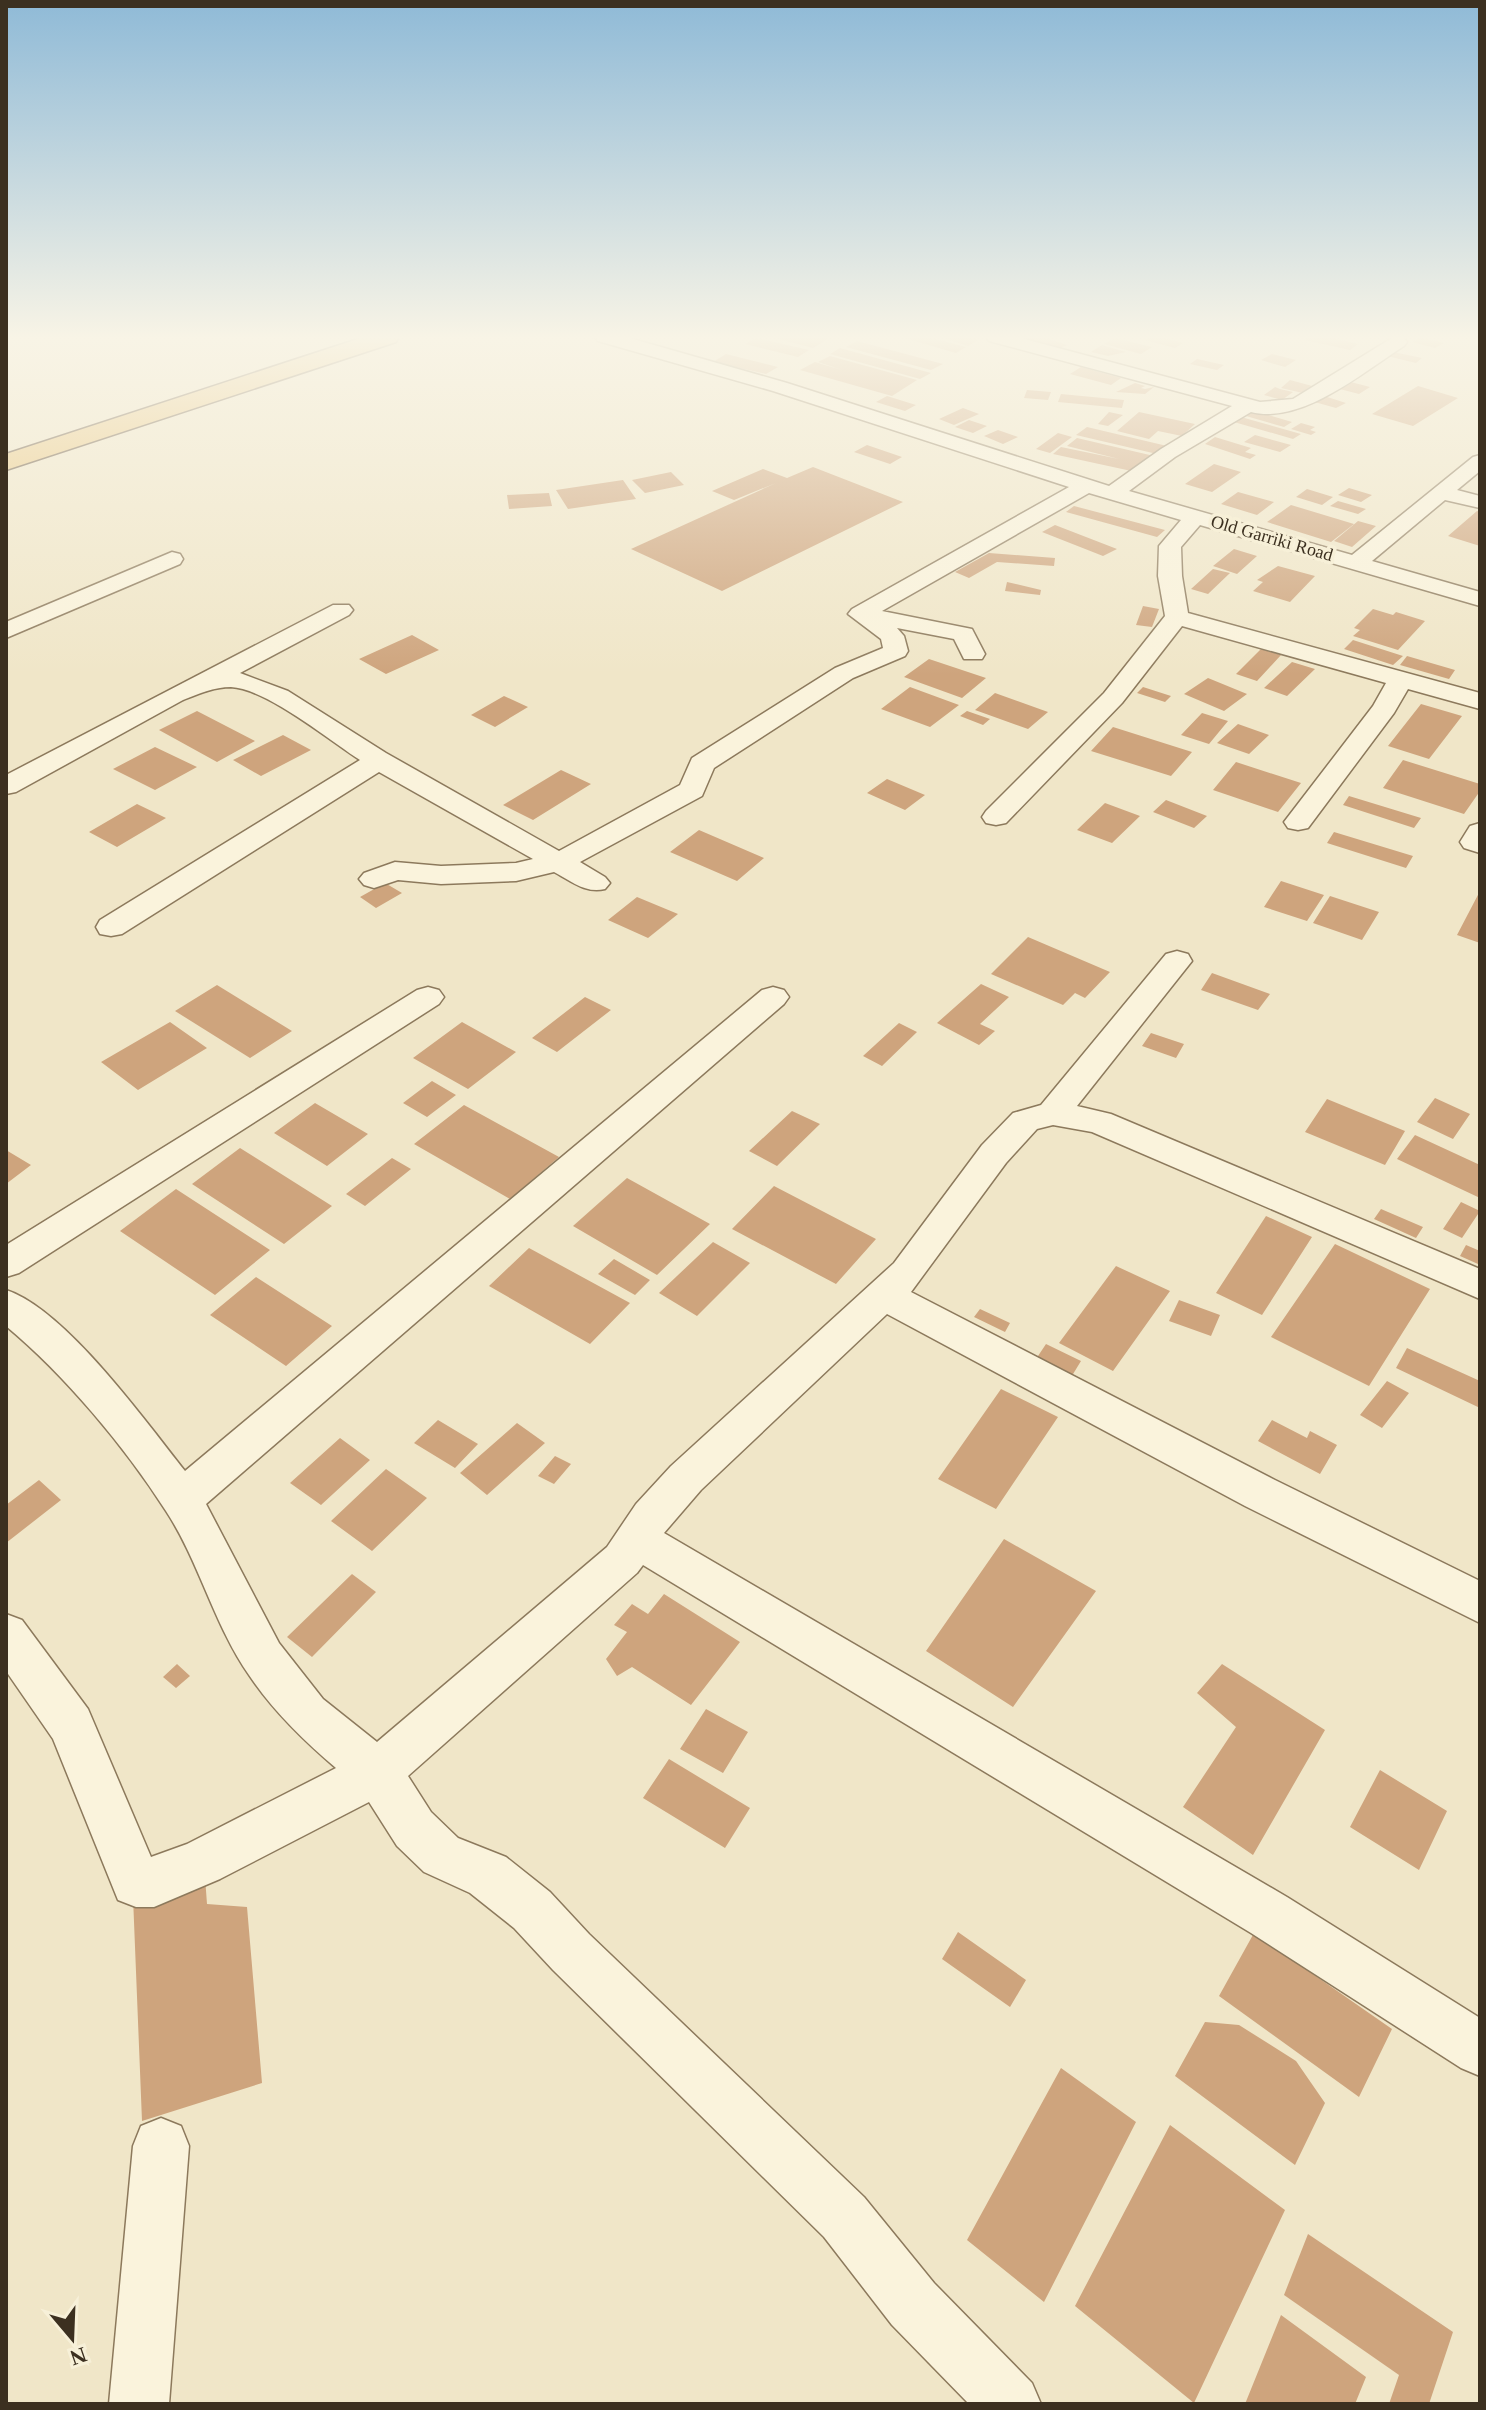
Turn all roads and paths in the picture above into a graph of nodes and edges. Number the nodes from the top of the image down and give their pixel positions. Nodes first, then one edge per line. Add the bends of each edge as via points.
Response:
1 (44, 449) edge
2 (974, 449) edge
3 (1174, 449) edge
4 (1480, 461) edge
5 (6, 462) edge
6 (1087, 486) junction
7 (1113, 493) junction
8 (1441, 493) junction
9 (1480, 502) edge
10 (1196, 516) junction
11 (172, 559) dead end
12 (1356, 563) junction
13 (1480, 599) edge
14 (341, 610) dead end
15 (860, 614) junction
16 (1177, 617) junction
17 (6, 631) edge
18 (973, 654) dead end
19 (1400, 680) junction
20 (202, 683) junction
21 (1480, 701) edge
22 (379, 760) junction
23 (6, 786) edge
24 (996, 817) dead end
25 (1298, 822) dead end
26 (1480, 832) edge
27 (1480, 844) edge
28 (559, 862) junction
29 (374, 879) dead end
30 (595, 883) dead end
31 (111, 927) dead end
32 (1177, 961) dead end
33 (428, 997) dead end
34 (773, 997) dead end
35 (1053, 1113) junction
36 (6, 1263) edge
37 (1480, 1285) edge
38 (882, 1294) junction
39 (6, 1305) edge
40 (182, 1499) junction
41 (637, 1539) junction
42 (1480, 1603) edge
43 (6, 1634) edge
44 (377, 1772) junction
45 (1480, 2049) edge
46 (161, 2146) dead end
47 (139, 2404) edge
48 (1011, 2404) edge

1 - 5 highway
2 - 6 street, Old Garriki Road
3 - 7 street
4 - 8 street
6 - 7 street, Old Garriki Road
6 - 15 street
7 - 10 street, Old Garriki Road
8 - 9 street
8 - 12 street
10 - 12 street, Old Garriki Road
10 - 16 street via 1170,546
11 - 17 street
12 - 13 street, Old Garriki Road
14 - 20 street
15 - 18 street via 963,634
15 - 28 street via 892,636 896,651 844,673 702,764 692,790
16 - 19 street
16 - 24 street via 1113,698
19 - 21 street
19 - 25 street via 1385,708
20 - 22 street via 245,682
20 - 23 street
22 - 28 street
22 - 31 street
26 - 27 street via 1474,842
28 - 29 street via 516,872 395,871
28 - 30 street
32 - 35 street
33 - 36 street
34 - 40 street
35 - 37 street via 1099,1122
35 - 38 street via 1025,1121 994,1154 907,1273
38 - 41 street via 686,1478
38 - 42 street
39 - 40 street via 53,1343 101,1395
40 - 44 street via 263,1658 307,1714
41 - 44 street via 622,1560
41 - 45 street via 1256,1907
43 - 44 street via 71,1725 136,1882 154,1882 203,1862
44 - 48 street via 414,1829 441,1855 488,1875 532,1910 844,2217 913,2304
46 - 47 street

